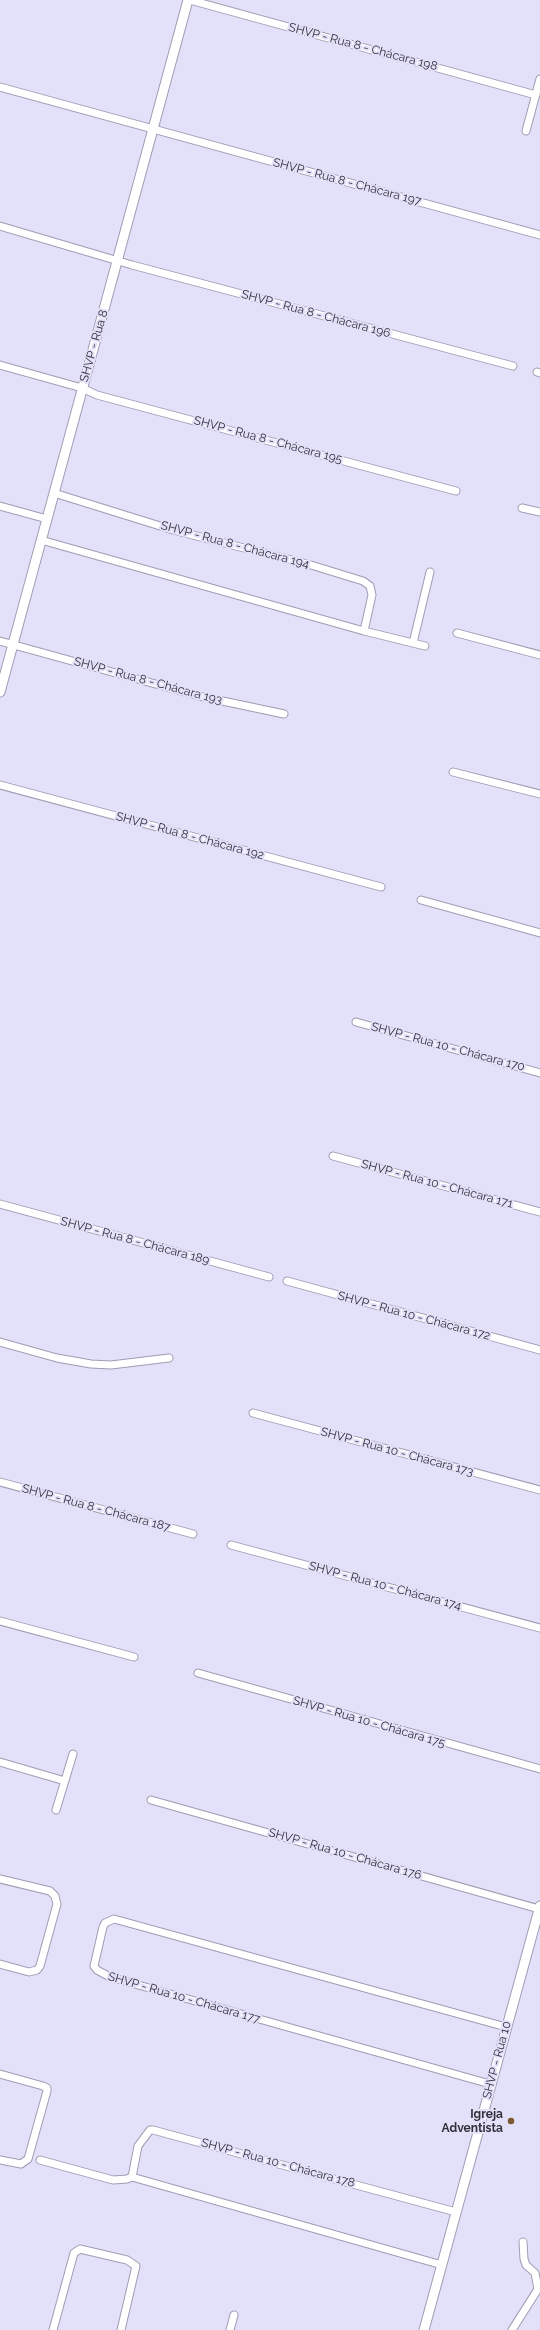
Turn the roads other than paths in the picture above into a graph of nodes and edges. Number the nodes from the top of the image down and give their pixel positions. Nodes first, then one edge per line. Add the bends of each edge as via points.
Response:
1 (189, 0) edge
2 (540, 79) edge
3 (0, 87) edge
4 (536, 95) junction
5 (154, 129) junction
6 (526, 131) dead end
7 (0, 226) edge
8 (540, 235) edge
9 (118, 260) junction
10 (0, 365) edge
11 (513, 366) dead end
12 (82, 388) junction
13 (456, 491) dead end
14 (54, 493) junction
15 (0, 506) edge
16 (522, 508) dead end
17 (540, 512) edge
18 (47, 518) junction
19 (41, 540) junction
20 (430, 572) dead end
21 (364, 631) junction
22 (457, 632) dead end
23 (0, 641) edge
24 (413, 643) junction
25 (13, 645) junction
26 (425, 646) dead end
27 (540, 655) edge
28 (0, 692) edge
29 (284, 714) dead end
30 (453, 772) dead end
31 (0, 785) edge
32 (540, 794) edge
33 (381, 887) dead end
34 (421, 900) dead end
35 (540, 933) edge
36 (356, 1022) dead end
37 (540, 1073) edge
38 (333, 1156) dead end
39 (0, 1204) edge
40 (540, 1212) edge
41 (269, 1277) dead end
42 (287, 1282) dead end
43 (0, 1342) edge
44 (540, 1350) edge
45 (169, 1358) dead end
46 (253, 1413) dead end
47 (0, 1482) edge
48 (540, 1490) edge
49 (193, 1534) dead end
50 (231, 1545) dead end
51 (0, 1621) edge
52 (540, 1628) edge
53 (134, 1657) dead end
54 (198, 1673) dead end
55 (73, 1754) dead end
56 (0, 1762) edge
57 (540, 1769) edge
58 (65, 1781) junction
59 (151, 1800) dead end
60 (56, 1810) dead end
61 (0, 1879) edge
62 (540, 1907) edge
63 (0, 1964) edge
64 (506, 2027) junction
65 (0, 2074) edge
66 (490, 2084) junction
67 (0, 2160) edge
68 (40, 2160) dead end
69 (132, 2177) junction
70 (456, 2212) junction
71 (523, 2242) dead end
72 (442, 2265) junction
73 (234, 2315) dead end
74 (53, 2330) edge
75 (121, 2330) edge
76 (230, 2330) edge
77 (424, 2330) edge
78 (512, 2330) edge

1 - 4 street, SHVP - Rua 8 - Chácara 198
1 - 5 street, SHVP - Rua 8
2 - 4 street
3 - 5 street, SHVP - Rua 8 - Chácara 197
4 - 6 street
5 - 8 street, SHVP - Rua 8 - Chácara 197
5 - 9 street, SHVP - Rua 8
7 - 9 street, SHVP - Rua 8 - Chácara 196
9 - 11 street, SHVP - Rua 8 - Chácara 196
9 - 12 street, SHVP - Rua 8
10 - 12 street, SHVP - Rua 8 - Chácara 195
12 - 13 street, SHVP - Rua 8 - Chácara 195 via 97,395
12 - 14 street, SHVP - Rua 8
14 - 18 street, SHVP - Rua 8
14 - 21 street, SHVP - Rua 8 - Chácara 194 via 173,530 364,581 370,586 372,595
15 - 18 street
16 - 17 street
18 - 19 street, SHVP - Rua 8
19 - 21 street
19 - 25 street, SHVP - Rua 8
20 - 24 street
21 - 24 street
22 - 27 street
23 - 25 street, SHVP - Rua 8 - Chácara 193
24 - 26 street
25 - 28 street, SHVP - Rua 8
25 - 29 street, SHVP - Rua 8 - Chácara 193 via 199,696
30 - 32 street
31 - 33 street, SHVP - Rua 8 - Chácara 192
34 - 35 street
36 - 37 street, SHVP - Rua 10 - Chácara 170
38 - 40 street, SHVP - Rua 10 - Chácara 171
39 - 41 street, SHVP - Rua 8 - Chácara 189
42 - 44 street, SHVP - Rua 10 - Chácara 172
43 - 45 street via 57,1358 92,1364 111,1365
46 - 48 street, SHVP - Rua 10 - Chácara 173
47 - 49 street, SHVP - Rua 8 - Chácara 187
50 - 52 street, SHVP - Rua 10 - Chácara 174
51 - 53 street
54 - 57 street, SHVP - Rua 10 - Chácara 175
55 - 58 street
56 - 58 street
58 - 60 street
59 - 62 street, SHVP - Rua 10 - Chácara 176
61 - 63 street via 50,1892 55,1896 57,1904 37,1970 29,1972
62 - 64 street, SHVP - Rua 10
64 - 66 street, SHVP - Rua 10
64 - 66 street, SHVP - Rua 10 - Chácara 177 via 114,1919 105,1923 100,1940 94,1966 110,1977
65 - 67 street via 47,2088 28,2159 21,2164
66 - 70 street, SHVP - Rua 10
68 - 69 street via 113,2180
69 - 70 street, SHVP - Rua 10 - Chácara 178 via 138,2146 150,2130 153,2130
69 - 72 street
70 - 72 street, SHVP - Rua 10
71 - 78 street via 524,2259 526,2265 535,2273 538,2289
72 - 77 street, SHVP - Rua 10
73 - 76 street
74 - 75 street via 77,2250 85,2250 127,2260 136,2266

